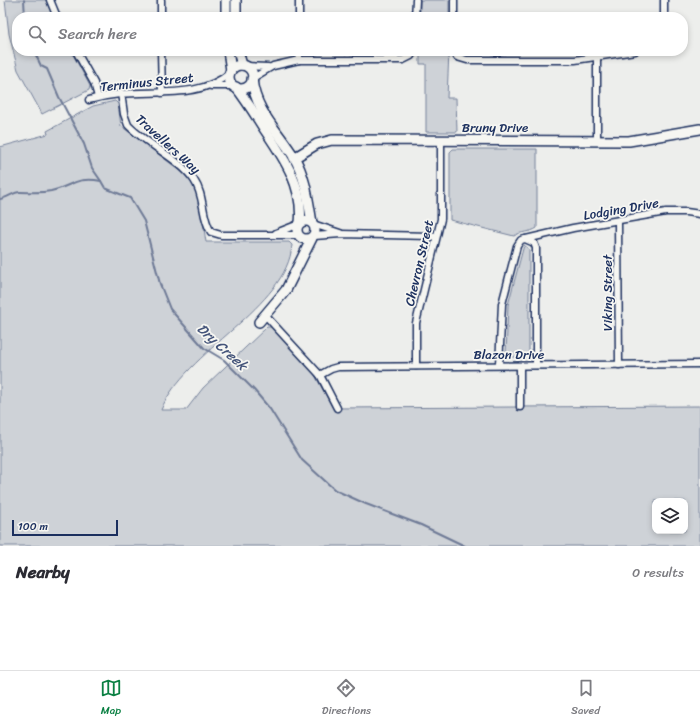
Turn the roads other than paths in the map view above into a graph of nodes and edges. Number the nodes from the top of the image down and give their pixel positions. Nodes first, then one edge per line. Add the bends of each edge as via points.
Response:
1 (50, 0) edge
2 (161, 0) edge
3 (226, 0) edge
4 (236, 0) edge
5 (299, 0) edge
6 (416, 0) edge
7 (454, 0) edge
8 (664, 0) edge
9 (55, 12) edge
10 (161, 12) edge
11 (226, 12) edge
12 (236, 12) edge
13 (299, 12) edge
14 (415, 12) edge
15 (454, 12) edge
16 (664, 12) edge
17 (79, 56) edge
18 (161, 56) edge
19 (228, 56) edge
20 (240, 56) edge
21 (299, 56) edge
22 (411, 56) edge
23 (456, 56) edge
24 (609, 56) edge
25 (598, 58) junction
26 (299, 60) junction
27 (244, 66) junction
28 (273, 66) junction
29 (230, 72) junction
30 (252, 78) junction
31 (208, 86) junction
32 (235, 87) junction
33 (121, 93) junction
34 (162, 93) junction
35 (98, 97) junction
36 (90, 100) dead end
37 (700, 129) edge
38 (597, 140) junction
39 (441, 141) junction
40 (294, 158) junction
41 (700, 214) edge
42 (618, 221) junction
43 (299, 223) junction
44 (313, 223) junction
45 (546, 233) junction
46 (275, 234) junction
47 (342, 234) junction
48 (298, 235) junction
49 (313, 237) junction
50 (436, 237) junction
51 (530, 242) junction
52 (299, 262) junction
53 (262, 319) joint
54 (700, 364) edge
55 (500, 365) junction
56 (536, 365) junction
57 (619, 365) junction
58 (416, 366) junction
59 (520, 366) junction
60 (320, 375) junction
61 (520, 407) dead end
62 (337, 408) dead end

1 - 9 street
2 - 10 street
3 - 11 street
4 - 12 street
5 - 13 street
6 - 14 street
7 - 15 street
8 - 16 street
17 - 35 street via 94,83
18 - 34 street
19 - 29 street
20 - 27 street
21 - 26 street
22 - 26 street via 403,60
23 - 25 street via 467,60
24 - 25 street
25 - 38 street
26 - 28 street
27 - 28 street
27 - 29 street via 236,66
27 - 30 street via 251,71
28 - 30 street
29 - 31 street, Terminus Street via 220,81
29 - 32 street via 230,80
30 - 32 street via 246,87
30 - 40 street via 256,102
31 - 32 street, Terminus Street
31 - 34 street, Terminus Street
32 - 43 street via 292,174 299,195
33 - 34 street, Terminus Street
33 - 35 street, Terminus Street
33 - 46 street, Travellers Way via 128,125 194,179 201,192 207,225 211,232 221,235
35 - 36 street, Terminus Street
37 - 38 street, Bruny Drive via 629,141
38 - 39 street, Bruny Drive
39 - 40 street, Bruny Drive via 332,140 317,144
39 - 50 street, Chevron Street via 442,219
40 - 44 street via 307,193
41 - 42 street, Lodging Drive via 674,211
42 - 45 street, Lodging Drive
42 - 57 street, Viking Street
43 - 44 street via 306,220
43 - 46 street
43 - 48 street via 296,229
44 - 47 street
44 - 49 street via 316,230
45 - 51 street, Lodging Drive
45 - 51 street
46 - 48 street
47 - 49 street
47 - 50 street
48 - 49 street via 304,239
48 - 52 street
49 - 52 street
50 - 58 street, Chevron Street via 416,324
51 - 55 street via 520,240 509,276 500,315
51 - 56 street
52 - 53 street via 286,290
53 - 60 street
54 - 57 street, Blazon Drive
55 - 58 street, Blazon Drive
55 - 59 street, Blazon Drive
56 - 57 street, Blazon Drive
56 - 59 street, Blazon Drive
58 - 60 street, Blazon Drive via 338,367
59 - 61 street
60 - 62 street

